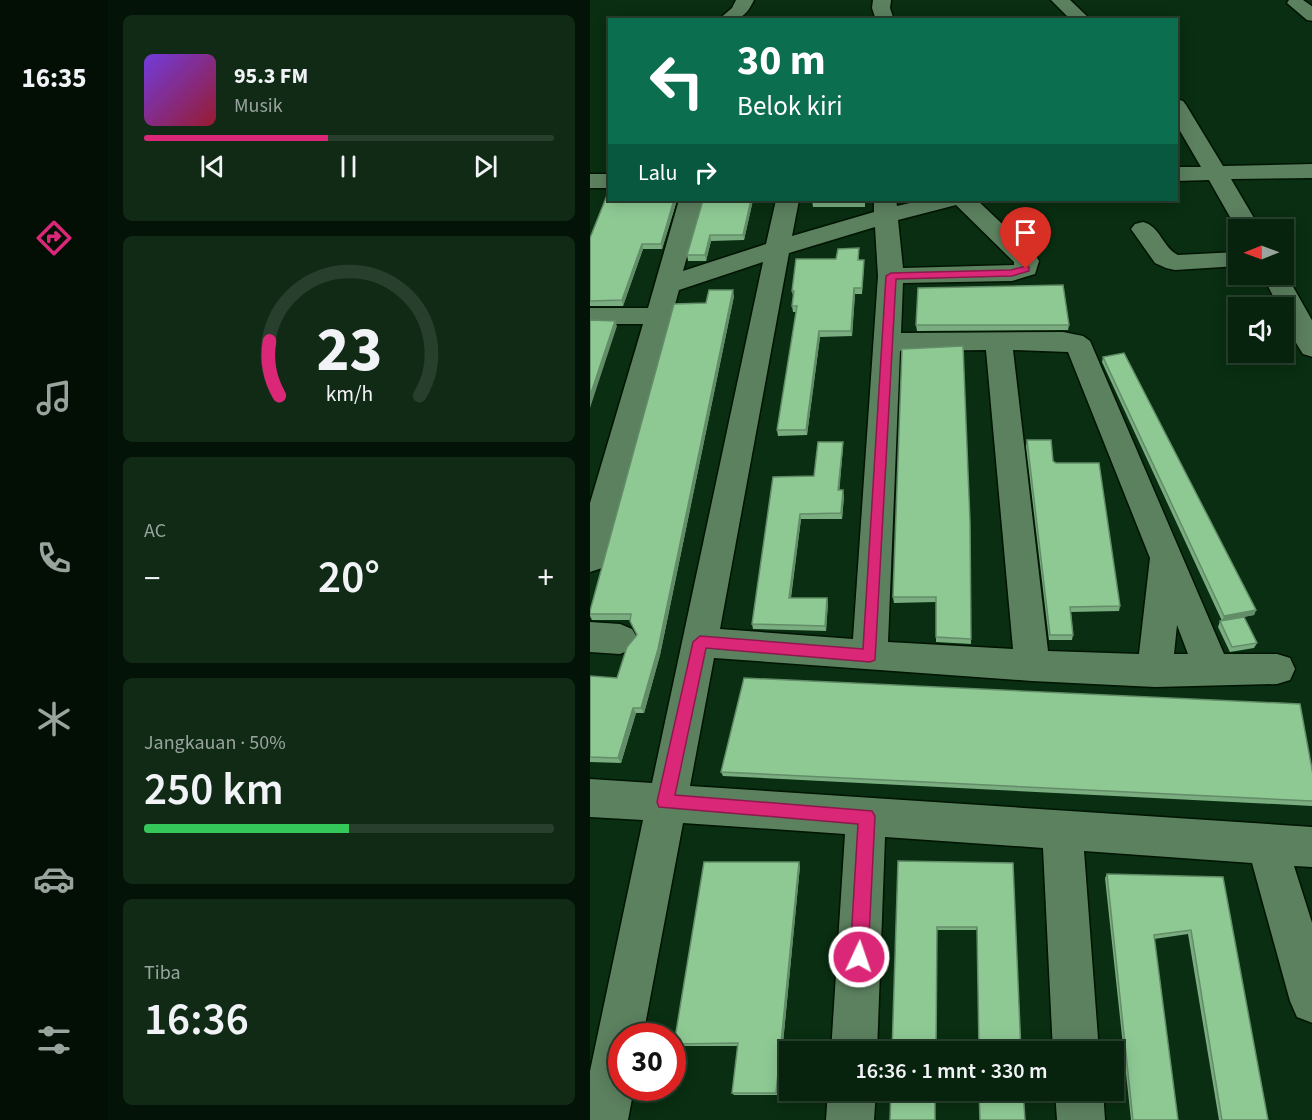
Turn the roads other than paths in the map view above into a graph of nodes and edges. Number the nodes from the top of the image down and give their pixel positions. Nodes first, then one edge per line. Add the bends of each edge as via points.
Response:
1 (745, 0) edge
2 (882, 0) edge
3 (1060, 0) edge
4 (1296, 3) dead end
5 (1313, 16) edge
6 (730, 18) edge
7 (884, 18) edge
8 (1080, 18) edge
9 (1178, 108) edge
10 (1313, 171) edge
11 (1218, 172) junction
12 (1178, 174) edge
13 (691, 201) edge
14 (787, 201) edge
15 (940, 201) edge
16 (965, 201) edge
17 (885, 208) edge
18 (1243, 219) edge
19 (1143, 230) dead end
20 (778, 249) junction
21 (1228, 260) edge
22 (891, 276) junction
23 (667, 285) junction
24 (1280, 285) edge
25 (590, 316) edge
26 (658, 316) junction
27 (888, 342) junction
28 (999, 342) junction
29 (1313, 348) edge
30 (1166, 558) junction
31 (590, 559) edge
32 (700, 642) junction
33 (870, 656) junction
34 (1032, 666) junction
35 (1277, 669) dead end
36 (1155, 671) junction
37 (1213, 671) junction
38 (590, 798) edge
39 (665, 802) junction
40 (866, 816) junction
41 (1062, 831) junction
42 (1267, 844) junction
43 (1313, 847) edge
44 (1312, 998) edge
45 (855, 1041) edge
46 (1075, 1041) edge
47 (851, 1101) edge
48 (1080, 1101) edge
49 (604, 1120) edge
50 (850, 1120) edge
51 (1081, 1120) edge

1 - 6 street via 740,11
2 - 7 street
3 - 8 street
4 - 5 street
9 - 11 street
10 - 11 street
11 - 12 street
11 - 18 street
13 - 23 street
14 - 20 street
15 - 17 street
16 - 22 street via 1027,261 1026,269 1012,273
17 - 20 street
17 - 22 street
19 - 21 street via 1164,258 1175,263
20 - 23 street
20 - 32 street
22 - 27 street
23 - 26 street
24 - 29 street
25 - 26 street
26 - 31 street
27 - 28 street
27 - 33 street
28 - 30 street via 1063,341 1080,347
28 - 34 street
30 - 36 street
30 - 37 street
32 - 33 street
32 - 39 street
33 - 34 street
34 - 36 street
35 - 37 street
36 - 37 street
38 - 39 street
39 - 40 street
39 - 49 street
40 - 41 street
40 - 45 street
41 - 42 street
41 - 46 street
42 - 43 street
42 - 44 street
47 - 50 street
48 - 51 street

